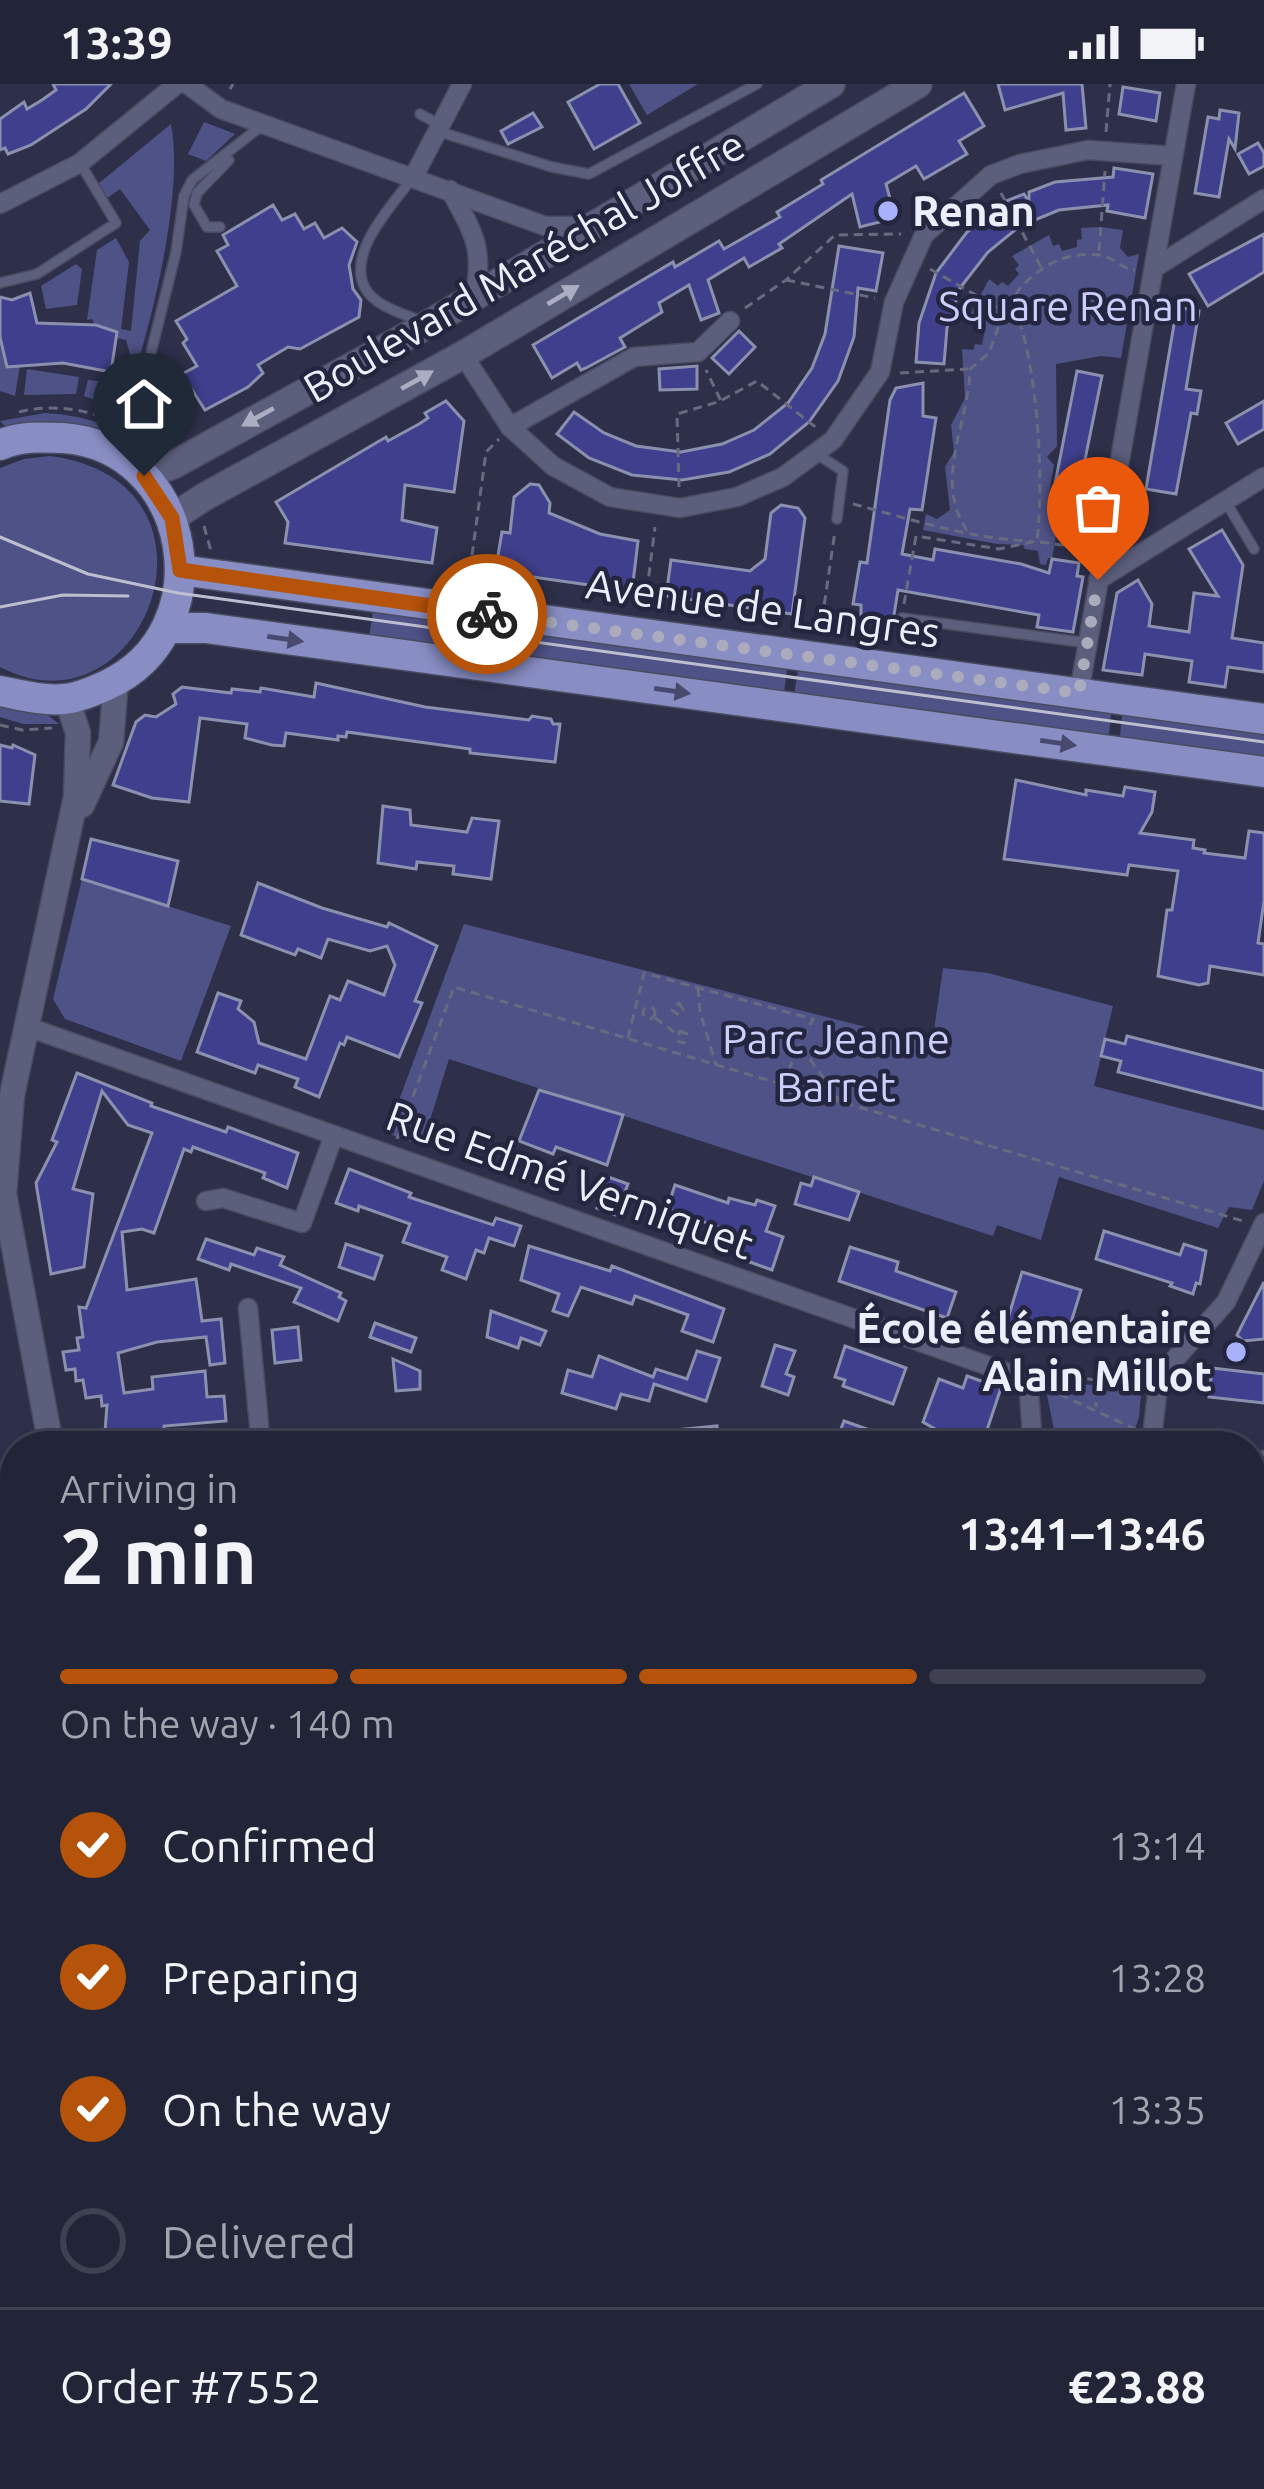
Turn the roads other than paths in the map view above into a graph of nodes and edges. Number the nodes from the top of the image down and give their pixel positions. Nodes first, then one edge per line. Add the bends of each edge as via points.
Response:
1 (177, 84) edge
2 (187, 84) edge
3 (462, 84) edge
4 (757, 84) edge
5 (831, 84) edge
6 (918, 84) edge
7 (1186, 84) edge
8 (420, 114) dead end
9 (264, 124) junction
10 (439, 128) junction
11 (245, 142) junction
12 (1173, 156) junction
13 (80, 163) junction
14 (414, 176) junction
15 (450, 190) junction
16 (1264, 199) edge
17 (0, 204) edge
18 (595, 225) junction
19 (220, 227) dead end
20 (1154, 268) junction
21 (0, 284) edge
22 (474, 297) junction
23 (434, 321) junction
24 (730, 321) road end
25 (463, 355) junction
26 (143, 386) dead end
27 (510, 427) junction
28 (6, 434) edge
29 (815, 453) junction
30 (158, 470) junction
31 (1264, 477) edge
32 (1225, 501) junction
33 (184, 510) junction
34 (837, 519) road end
35 (1255, 549) dead end
36 (180, 570) junction
37 (1098, 580) junction
38 (902, 618) road end
39 (169, 628) junction
40 (1088, 643) junction
41 (116, 681) junction
42 (0, 691) edge
43 (1079, 693) junction
44 (71, 711) junction
45 (1264, 719) edge
46 (1264, 772) edge
47 (69, 835) junction
48 (26, 1026) junction
49 (6, 1095) edge
50 (334, 1135) junction
51 (206, 1201) dead end
52 (1263, 1226) edge
53 (248, 1308) dead end
54 (48, 1431) edge
55 (260, 1431) edge
56 (1032, 1431) edge
57 (1152, 1431) edge

1 - 13 street
2 - 9 street via 221,109
3 - 10 street
4 - 10 lane via 589,174
5 - 18 main road, Boulevard Maréchal Joffre
25 -> 6 main road, Boulevard Maréchal Joffre
7 - 12 street
8 - 10 lane
9 - 11 lane
9 - 14 street
10 - 14 street
11 - 19 lane via 197,193 198,217
11 - 26 lane via 192,180 184,196
12 - 20 street
12 - 29 street via 1088,150 991,175 924,235 894,302 880,372
13 - 17 street
13 - 21 lane via 116,223 37,274
14 - 15 street
14 - 23 lane via 360,266 365,289 382,304
15 - 18 street via 557,229
15 - 22 street via 477,239
16 - 20 street
18 - 22 main road, Boulevard Maréchal Joffre
20 - 37 street
22 - 23 main road, Boulevard Maréchal Joffre
23 - 25 main road
23 -> 30 main road, Boulevard Maréchal Joffre
24 - 27 street via 698,352 634,357
25 - 27 street
33 -> 25 main road, Boulevard Maréchal Joffre
27 - 29 street via 553,466 610,497 680,508 782,478
28 - 30 main road via 78,440
29 - 34 lane via 843,471
30 - 33 main road
31 - 32 street
32 - 35 lane
32 - 37 street
33 - 36 main road
36 - 39 main road
36 - 43 main road, Avenue de Langres
37 - 40 street
38 - 40 lane
39 - 41 main road
39 -> 46 main road
40 - 43 street
41 - 44 main road
41 - 47 street via 111,742
42 - 44 main road
43 - 45 main road, Avenue de Langres
44 - 47 street via 76,796
47 - 48 street
48 - 49 street
48 - 50 street, Rue Edmé Verniquet
49 - 54 street via 4,1195
50 - 51 street via 302,1223 223,1198
50 - 56 street, Rue Edmé Verniquet via 1028,1380
52 - 57 street via 1226,1302 1159,1377
53 - 55 street

